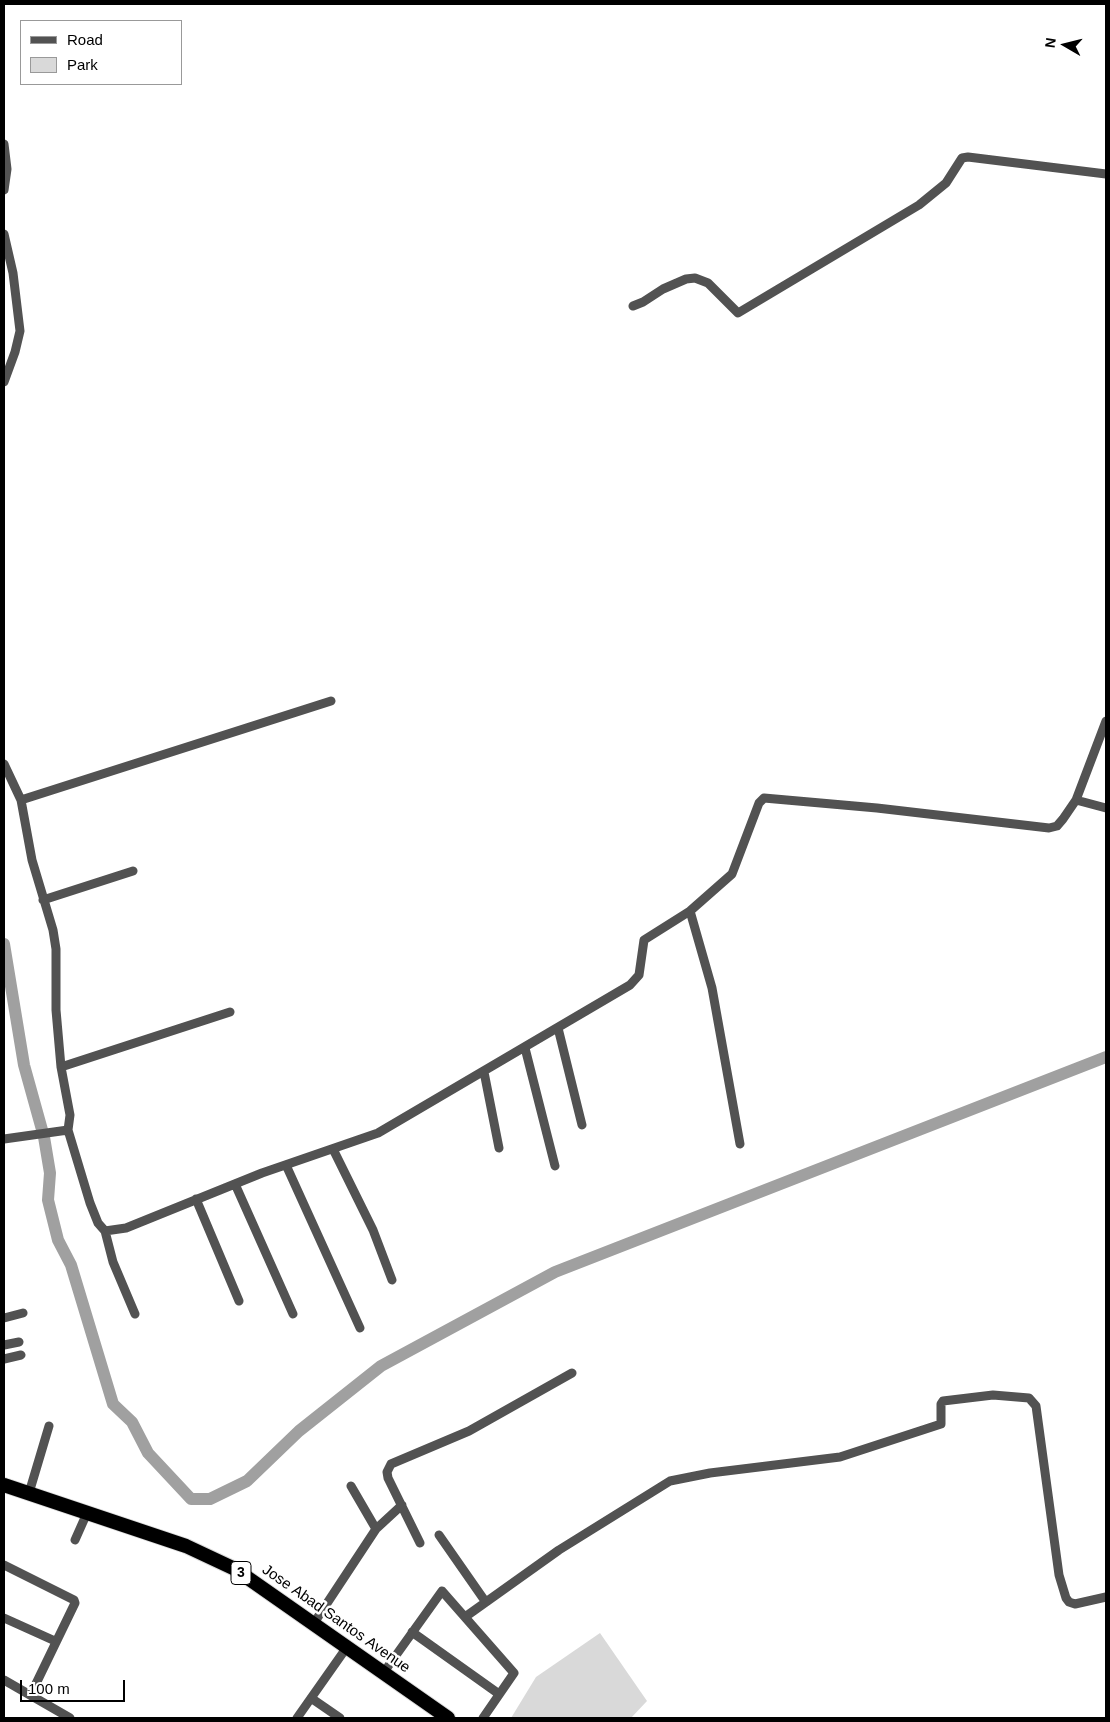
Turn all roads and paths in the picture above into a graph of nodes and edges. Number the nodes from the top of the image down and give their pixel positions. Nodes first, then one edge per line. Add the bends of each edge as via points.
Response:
1 (4, 144) edge
2 (1106, 174) edge
3 (4, 190) edge
4 (4, 234) edge
5 (633, 306) dead end
6 (4, 382) edge
7 (331, 701) dead end
8 (1106, 721) edge
9 (4, 764) edge
10 (21, 800) junction
11 (1076, 800) junction
12 (1106, 808) edge
13 (133, 871) dead end
14 (43, 900) junction
15 (690, 911) junction
16 (230, 1012) dead end
17 (558, 1028) junction
18 (525, 1048) junction
19 (61, 1067) junction
20 (484, 1072) junction
21 (582, 1125) dead end
22 (68, 1130) junction
23 (4, 1139) edge
24 (740, 1144) dead end
25 (499, 1148) dead end
26 (333, 1149) junction
27 (286, 1165) junction
28 (555, 1166) dead end
29 (235, 1184) junction
30 (196, 1199) junction
31 (105, 1231) junction
32 (392, 1280) dead end
33 (239, 1301) dead end
34 (23, 1313) dead end
35 (135, 1314) dead end
36 (293, 1314) dead end
37 (4, 1318) edge
38 (360, 1328) dead end
39 (19, 1342) dead end
40 (4, 1345) edge
41 (21, 1355) dead end
42 (4, 1359) edge
43 (572, 1373) dead end
44 (49, 1426) dead end
45 (4, 1485) edge
46 (351, 1486) dead end
47 (29, 1493) junction
48 (402, 1505) junction
49 (87, 1513) junction
50 (376, 1528) junction
51 (440, 1535) dead end
52 (75, 1540) dead end
53 (420, 1543) dead end
54 (4, 1565) edge
55 (1106, 1597) edge
56 (486, 1601) junction
57 (466, 1617) junction
58 (4, 1618) edge
59 (314, 1623) junction
60 (412, 1632) junction
61 (55, 1641) junction
62 (347, 1647) junction
63 (384, 1672) junction
64 (4, 1680) edge
65 (31, 1694) junction
66 (499, 1694) junction
67 (311, 1698) junction
68 (70, 1718) edge
69 (297, 1718) edge
70 (340, 1718) edge
71 (448, 1718) edge
72 (483, 1718) edge

1 - 3 street via 7,169
2 - 5 street via 962,158 946,183 919,205 738,313 708,283 695,278 686,279
4 - 6 street via 13,273 20,331 18,346
7 - 10 street
8 - 11 street
9 - 10 street
10 - 14 street
11 - 12 street
11 - 15 street via 1064,819 1049,828 764,798 759,803 732,874
13 - 14 street
14 - 19 street via 56,949 54,989
15 - 17 street via 644,940 639,975 634,981
15 - 24 street via 712,988
16 - 19 street
17 - 18 street
17 - 21 street
18 - 20 street
18 - 28 street
19 - 22 street via 70,1115
20 - 25 street
20 - 26 street via 378,1133
22 - 23 street
22 - 31 street via 93,1210
26 - 27 street
26 - 32 street via 373,1230
27 - 29 street
27 - 38 street
29 - 30 street
29 - 36 street
30 - 31 street via 126,1228
30 - 33 street
31 - 35 street via 113,1262
34 - 37 street
39 - 40 street
41 - 42 street
43 - 48 street via 469,1431 391,1464 388,1478
44 - 47 street
45 - 47 highway, Jose Abad Santos Avenue / 3
46 - 50 street
47 - 49 highway, Jose Abad Santos Avenue / 3
48 - 50 street
48 - 53 street
49 - 52 street
49 - 59 highway, Jose Abad Santos Avenue / 3 via 186,1546 235,1569
50 - 59 street
51 - 56 street
54 - 61 street via 74,1600 75,1605
55 - 56 street via 1075,1604 1066,1598 1059,1575 1036,1406 1029,1398 993,1395 943,1401 941,1424 840,1457 670,1481 559,1550
56 - 57 street
57 - 60 street via 442,1591
57 - 66 street via 514,1673
58 - 61 street
59 - 62 highway, Jose Abad Santos Avenue / 3
60 - 63 street
60 - 66 street
61 - 65 street
62 - 63 highway, Jose Abad Santos Avenue / 3
62 - 67 street
63 - 71 highway, Jose Abad Santos Avenue / 3
64 - 65 street
65 - 68 street
66 - 72 street
67 - 69 street
67 - 70 street

